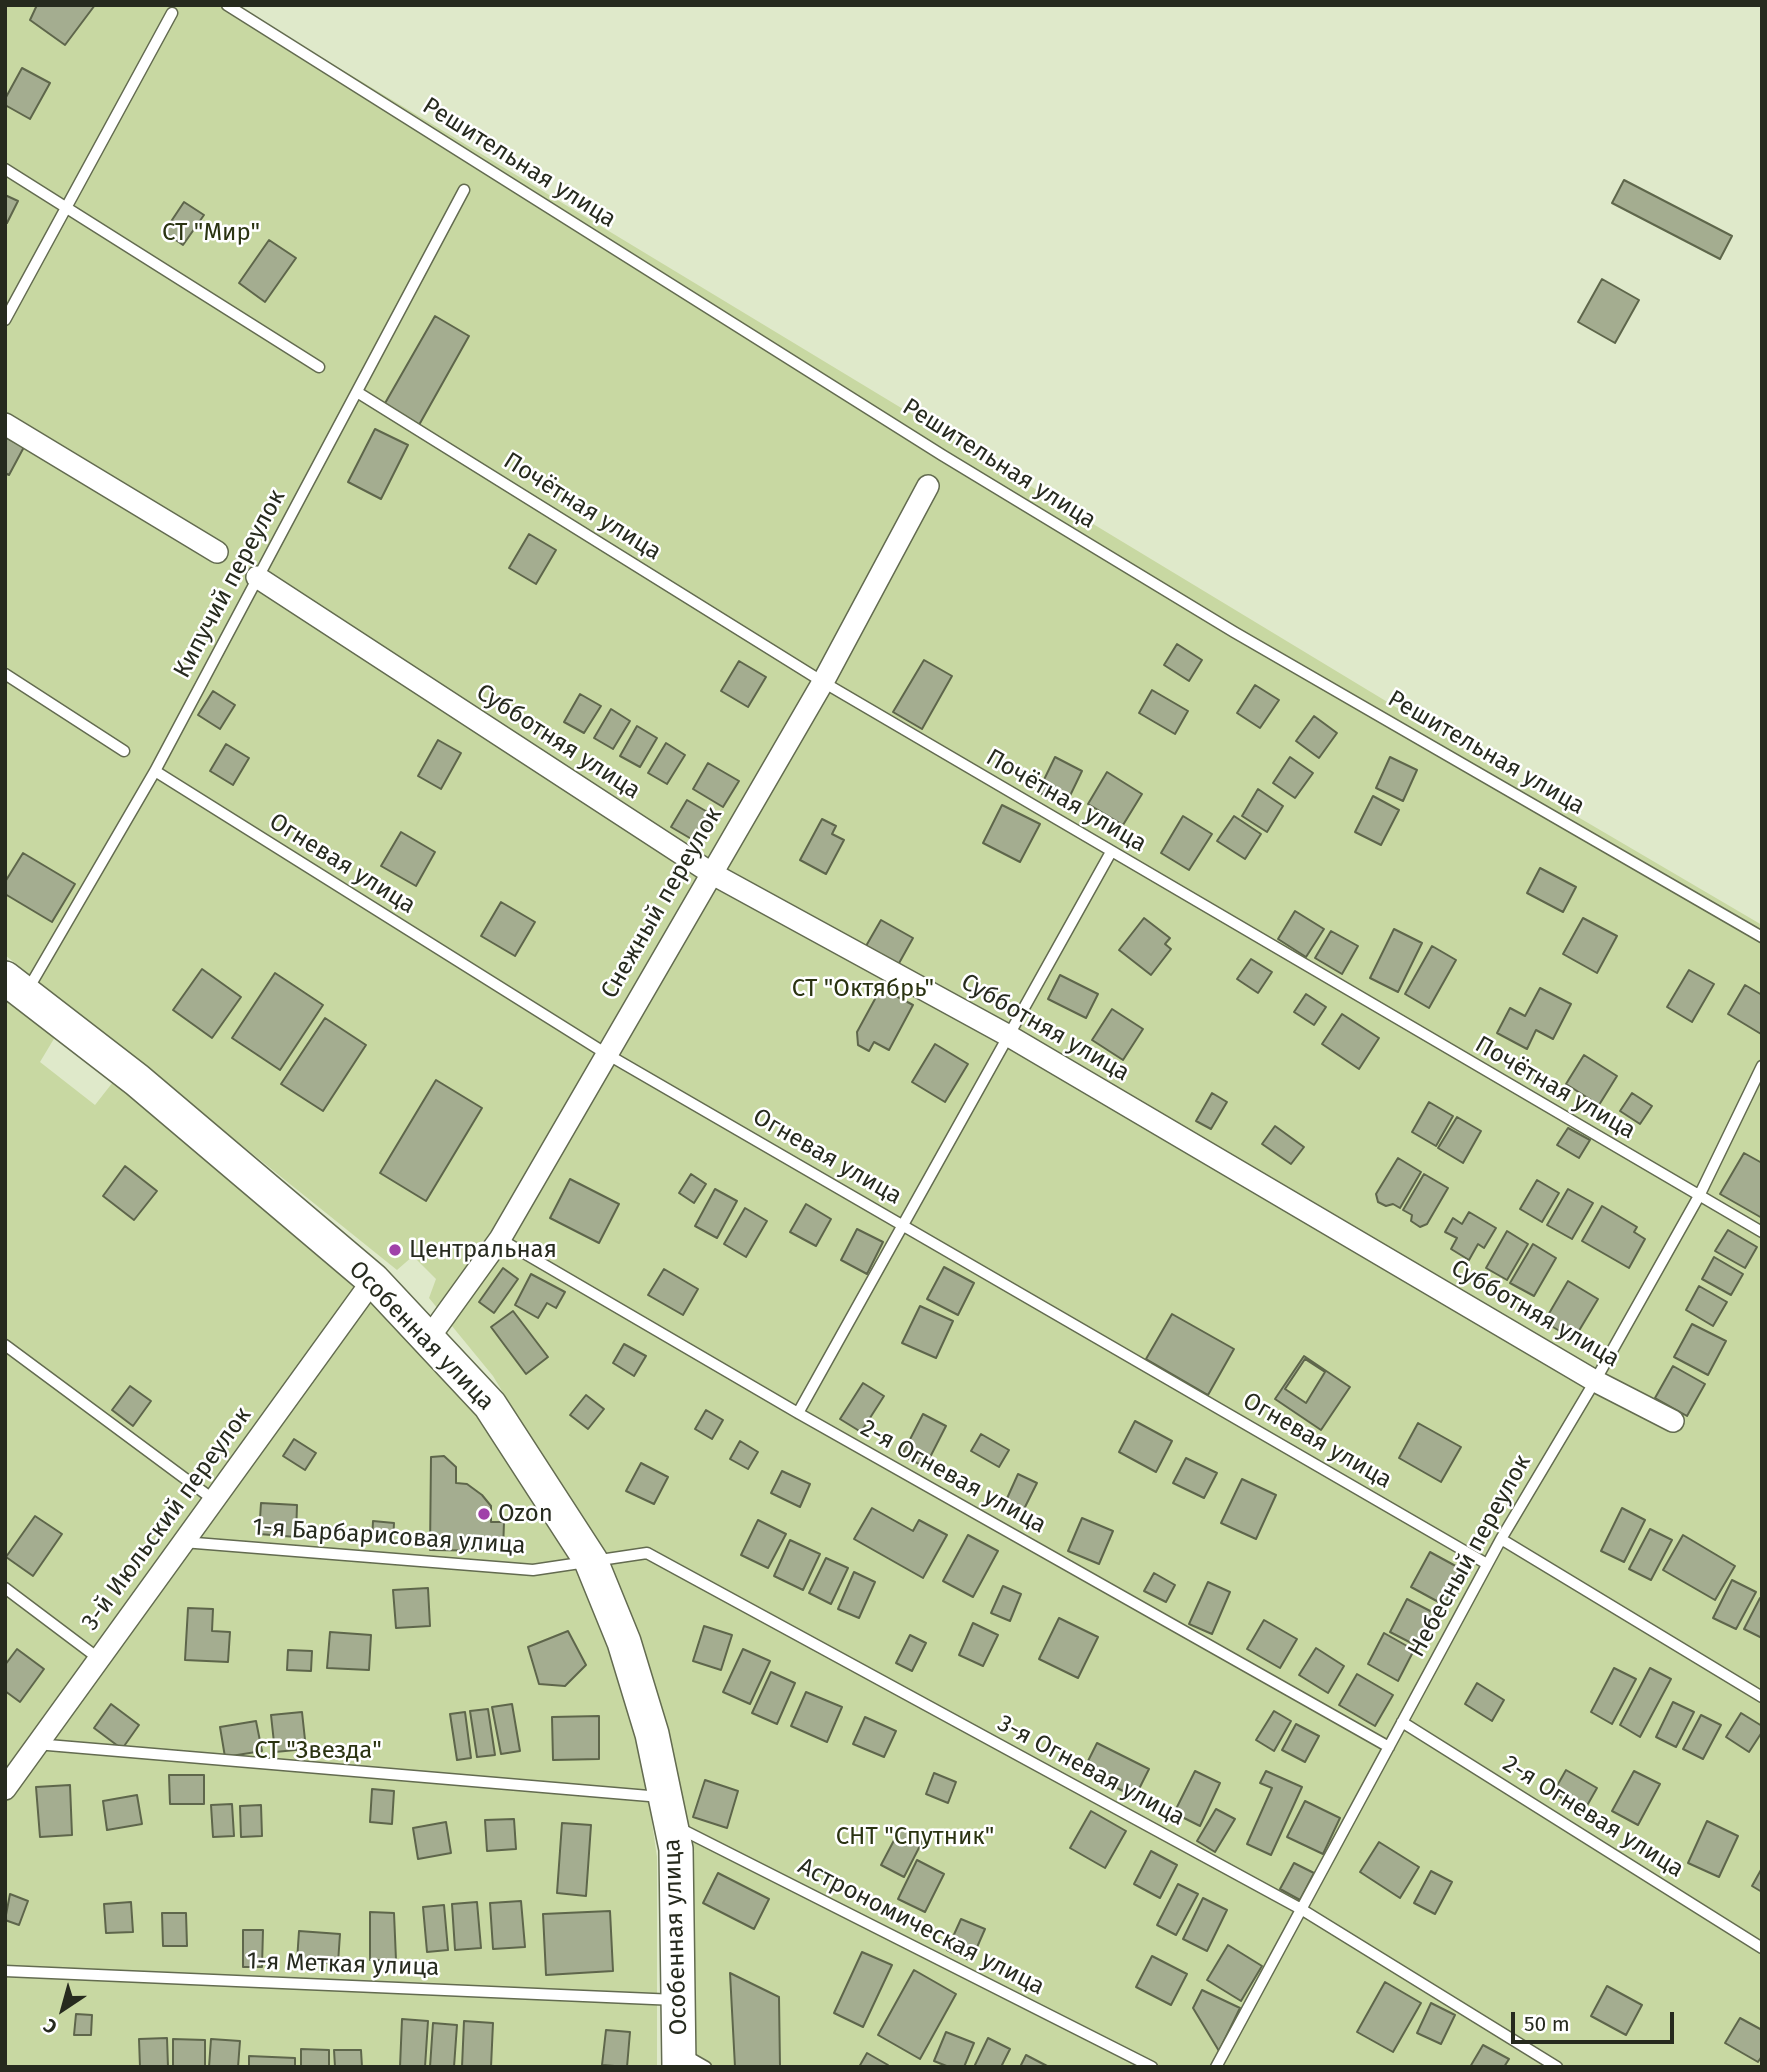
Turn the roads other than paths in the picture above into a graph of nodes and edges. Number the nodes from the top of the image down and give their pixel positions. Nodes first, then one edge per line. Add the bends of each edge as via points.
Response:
1 (227, 5) edge
2 (172, 13) dead end
3 (5, 169) edge
4 (464, 190) dead end
5 (65, 206) junction
6 (5, 320) edge
7 (318, 367) dead end
8 (357, 392) junction
9 (5, 424) edge
10 (929, 486) dead end
11 (217, 552) dead end
12 (257, 577) junction
13 (5, 674) edge
14 (822, 682) junction
15 (124, 751) dead end
16 (155, 771) junction
17 (1111, 852) junction
18 (711, 873) junction
19 (1762, 937) edge
20 (15, 986) edge
21 (1009, 1036) junction
22 (605, 1053) junction
23 (1762, 1066) edge
24 (1699, 1196) junction
25 (904, 1226) junction
26 (1762, 1232) edge
27 (500, 1239) junction
28 (373, 1280) junction
29 (428, 1339) junction
30 (5, 1345) edge
31 (1595, 1381) junction
32 (798, 1413) junction
33 (1673, 1421) dead end
34 (214, 1500) junction
35 (1501, 1538) junction
36 (183, 1542) junction
37 (591, 1562) junction
38 (1487, 1564) junction
39 (5, 1588) edge
40 (99, 1658) junction
41 (1762, 1698) edge
42 (1402, 1722) junction
43 (36, 1744) junction
44 (1389, 1747) junction
45 (5, 1789) edge
46 (670, 1811) junction
47 (1301, 1909) junction
48 (1762, 1948) edge
49 (5, 1971) edge
50 (679, 2000) junction
51 (688, 2062) edge
52 (1152, 2067) edge
53 (1216, 2067) edge
54 (1557, 2067) edge

1 - 19 lane, Решительная улица via 942,455 1234,632
2 - 5 lane
3 - 5 lane
4 - 8 lane, Кипучий переулок
5 - 6 lane
5 - 7 lane
8 - 12 lane, Кипучий переулок
8 - 14 lane, Почётная улица
9 - 11 street
10 - 14 street, Снежный переулок
12 - 16 lane, Кипучий переулок
12 - 18 street, Субботняя улица
13 - 15 lane
14 - 17 lane, Почётная улица
14 - 18 street, Снежный переулок
16 - 20 lane, Кипучий переулок
16 - 22 lane, Огневая улица
17 - 21 lane
17 - 24 lane, Почётная улица
18 - 21 street, Субботняя улица
18 - 22 street, Снежный переулок
20 - 28 main road, Особенная улица via 137,1080
21 - 25 lane
21 - 31 street, Субботняя улица
22 - 25 lane, Огневая улица
22 - 27 street, Снежный переулок
23 - 24 lane, Небесный переулок
24 - 26 lane, Почётная улица
24 - 31 lane, Небесный переулок
25 - 32 lane
25 - 38 lane, Огневая улица
27 - 29 street, Снежный переулок
27 - 32 lane, 2-я Огневая улица
28 - 29 main road, Особенная улица
28 - 34 street, 3-й Июльский переулок
29 - 37 main road, Особенная улица via 490,1405
30 - 34 lane
31 - 33 street, Субботняя улица
31 - 35 lane, Небесный переулок
32 - 44 lane, 2-я Огневая улица
34 - 36 street, 3-й Июльский переулок
35 - 38 lane, Небесный переулок
35 - 41 lane
36 - 37 lane, 1-я Барбарисовая улица via 533,1570
36 - 40 street, 3-й Июльский переулок
37 - 46 main road, Особенная улица via 624,1642
37 - 47 lane, 3-я Огневая улица via 647,1553
38 - 42 lane, Небесный переулок
39 - 40 lane
40 - 43 street, 3-й Июльский переулок
42 - 44 lane, Небесный переулок
42 - 48 lane, 2-я Огневая улица
43 - 45 street, 3-й Июльский переулок
43 - 46 lane, Астрономическая улица
44 - 47 lane, Небесный переулок
46 - 50 main road, Особенная улица via 676,1850
46 - 52 lane, Астрономическая улица
47 - 53 lane, Небесный переулок
47 - 54 lane, 3-я Огневая улица
49 - 50 lane, 1-я Меткая улица
50 - 51 main road, Особенная улица

